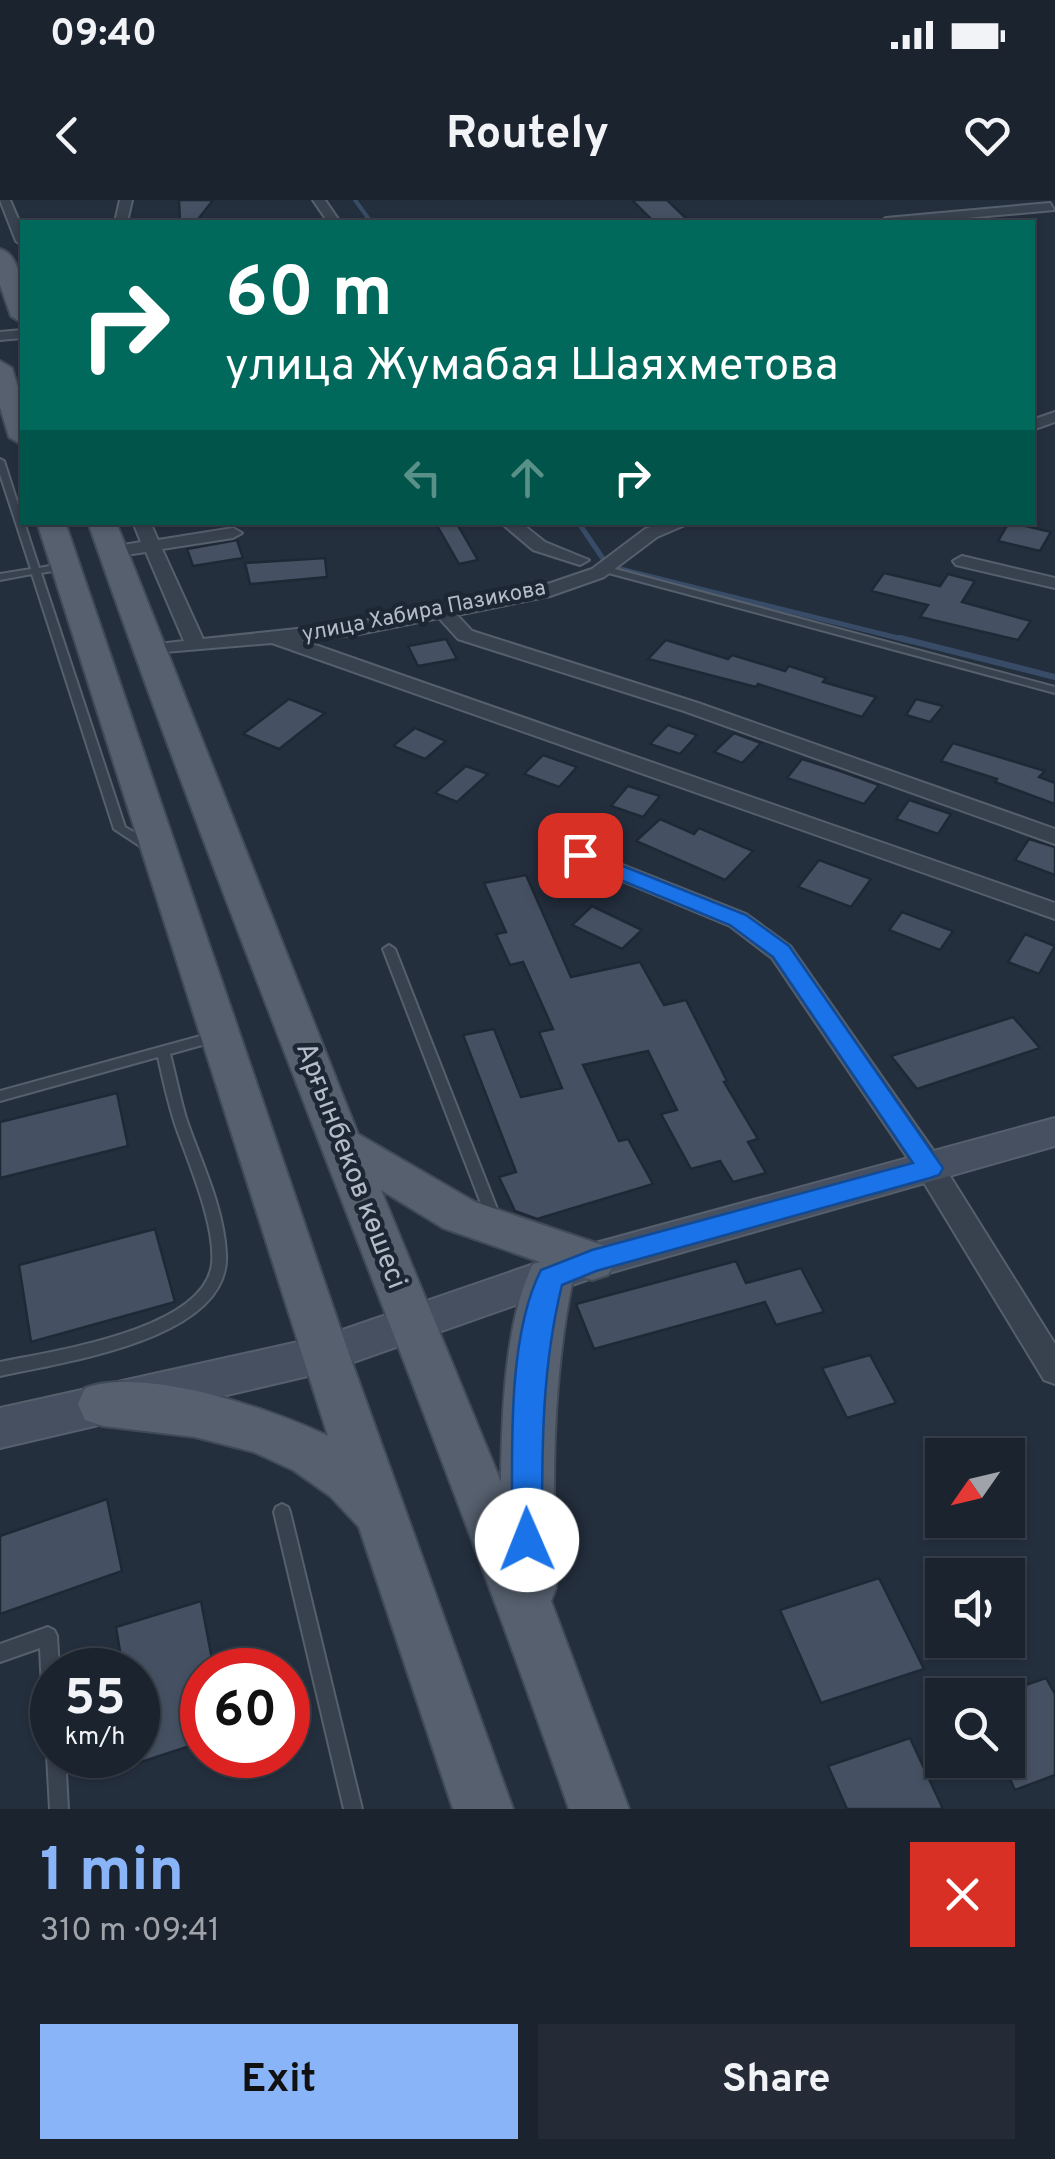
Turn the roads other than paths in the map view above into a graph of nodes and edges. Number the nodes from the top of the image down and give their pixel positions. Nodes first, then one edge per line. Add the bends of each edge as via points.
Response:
1 (4, 200) edge
2 (1052, 205) edge
3 (906, 220) edge
4 (1030, 220) edge
5 (20, 237) edge
6 (0, 256) edge
7 (16, 278) edge
8 (20, 303) edge
9 (0, 368) edge
10 (20, 430) edge
11 (0, 461) edge
12 (20, 503) edge
13 (31, 525) edge
14 (51, 525) edge
15 (512, 525) edge
16 (676, 525) edge
17 (233, 533) dead end
18 (127, 536) edge
19 (580, 560) dead end
20 (962, 561) dead end
21 (51, 568) junction
22 (604, 569) junction
23 (0, 577) edge
24 (1055, 583) edge
25 (442, 611) junction
26 (279, 639) junction
27 (195, 643) junction
28 (148, 650) junction
29 (1055, 690) edge
30 (1055, 837) edge
31 (580, 855) dead end
32 (1055, 911) edge
33 (390, 949) dead end
34 (220, 1036) junction
35 (163, 1051) junction
36 (0, 1096) edge
37 (1055, 1132) edge
38 (344, 1146) junction
39 (930, 1168) junction
40 (498, 1231) junction
41 (571, 1270) junction
42 (412, 1327) junction
43 (325, 1354) junction
44 (0, 1369) edge
45 (1055, 1372) edge
46 (103, 1404) junction
47 (0, 1428) edge
48 (282, 1512) dead end
49 (384, 1518) junction
50 (530, 1617) junction
51 (49, 1648) edge
52 (0, 1653) edge
53 (57, 1778) edge
54 (59, 1809) edge
55 (353, 1809) edge
56 (484, 1809) edge
57 (598, 1809) edge

1 - 5 street
2 - 3 street
2 - 4 street
6 - 7 main road
7 - 8 main road
9 - 10 main road
11 - 12 lane
13 - 21 lane
14 - 21 main road
15 - 19 street via 540,546
16 - 22 street, улица Хабира Пазикова via 651,534
17 - 18 street
18 - 27 street
18 - 28 main road, Арғынбеков көшесі
20 - 24 street
21 - 23 lane
21 - 34 main road via 160,854
22 - 25 street, улица Хабира Пазикова via 543,592
22 - 29 lane
25 - 26 street, улица Хабира Пазикова
25 - 30 street via 465,635
26 - 27 street, улица Хабира Пазикова
26 - 32 street
27 - 28 street, улица Хабира Пазикова
28 - 38 main road, Арғынбеков көшесі
31 - 39 street via 738,920 781,952
33 - 40 lane
34 - 35 lane
34 - 43 main road
35 - 36 lane
35 - 44 lane via 207,1200 220,1262 217,1278 194,1308 143,1335
37 - 39 street
38 - 40 main road via 416,1193
38 - 42 main road, Арғынбеков көшесі
39 - 41 street
39 - 45 street
40 - 41 main road
41 - 42 street
41 - 50 main road via 536,1335 528,1402
42 - 43 street
42 - 50 main road, Арғынбеков көшесі
43 - 46 street
43 - 49 main road
46 - 47 street
46 - 49 main road via 177,1410 287,1442 339,1471
48 - 55 lane
49 - 56 main road
50 - 57 main road, Арғынбеков көшесі
51 - 52 lane via 48,1636
53 - 54 lane

